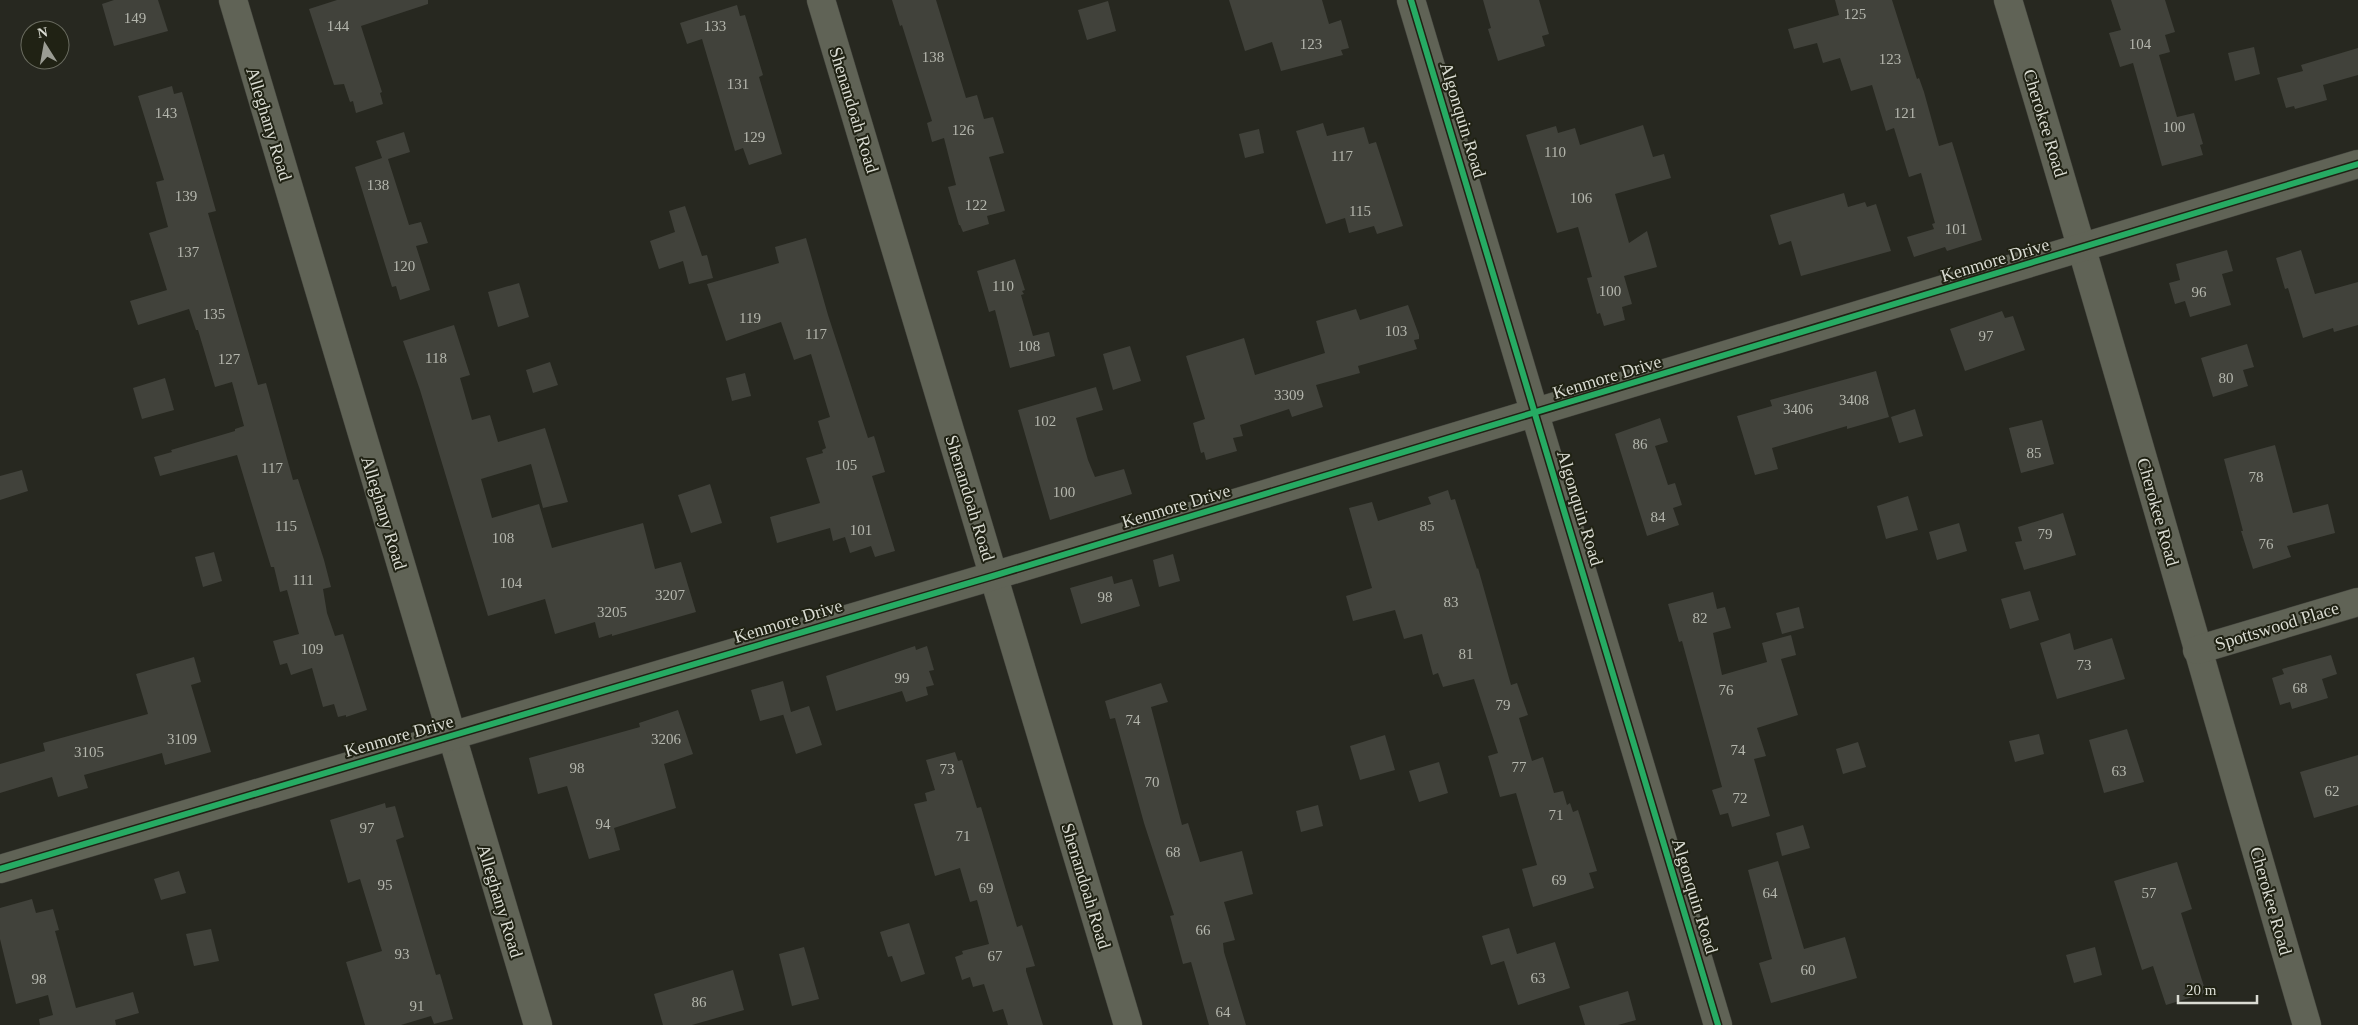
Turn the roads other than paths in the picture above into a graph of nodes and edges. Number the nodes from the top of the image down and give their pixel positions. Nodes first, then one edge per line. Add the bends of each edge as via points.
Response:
1 (232, 0) edge
2 (821, 0) edge
3 (1411, 0) edge
4 (2008, 0) edge
5 (2358, 164) edge
6 (2083, 249) junction
7 (1536, 414) junction
8 (993, 576) junction
9 (2358, 602) edge
10 (2197, 650) junction
11 (451, 737) junction
12 (0, 869) edge
13 (538, 1025) edge
14 (1128, 1025) edge
15 (1718, 1025) edge
16 (2307, 1025) edge

1 - 11 street, Alleghany Road
2 - 8 street, Shenandoah Road
3 - 7 street, Algonquin Road
4 - 6 street, Cherokee Road
5 - 6 street, Kenmore Drive
6 - 7 street, Kenmore Drive
6 - 10 street, Cherokee Road
7 - 8 street, Kenmore Drive
7 - 15 street, Algonquin Road
8 - 11 street, Kenmore Drive
8 - 14 street, Shenandoah Road
9 - 10 street, Spottswood Place
10 - 16 street, Cherokee Road
11 - 12 street, Kenmore Drive
11 - 13 street, Alleghany Road

